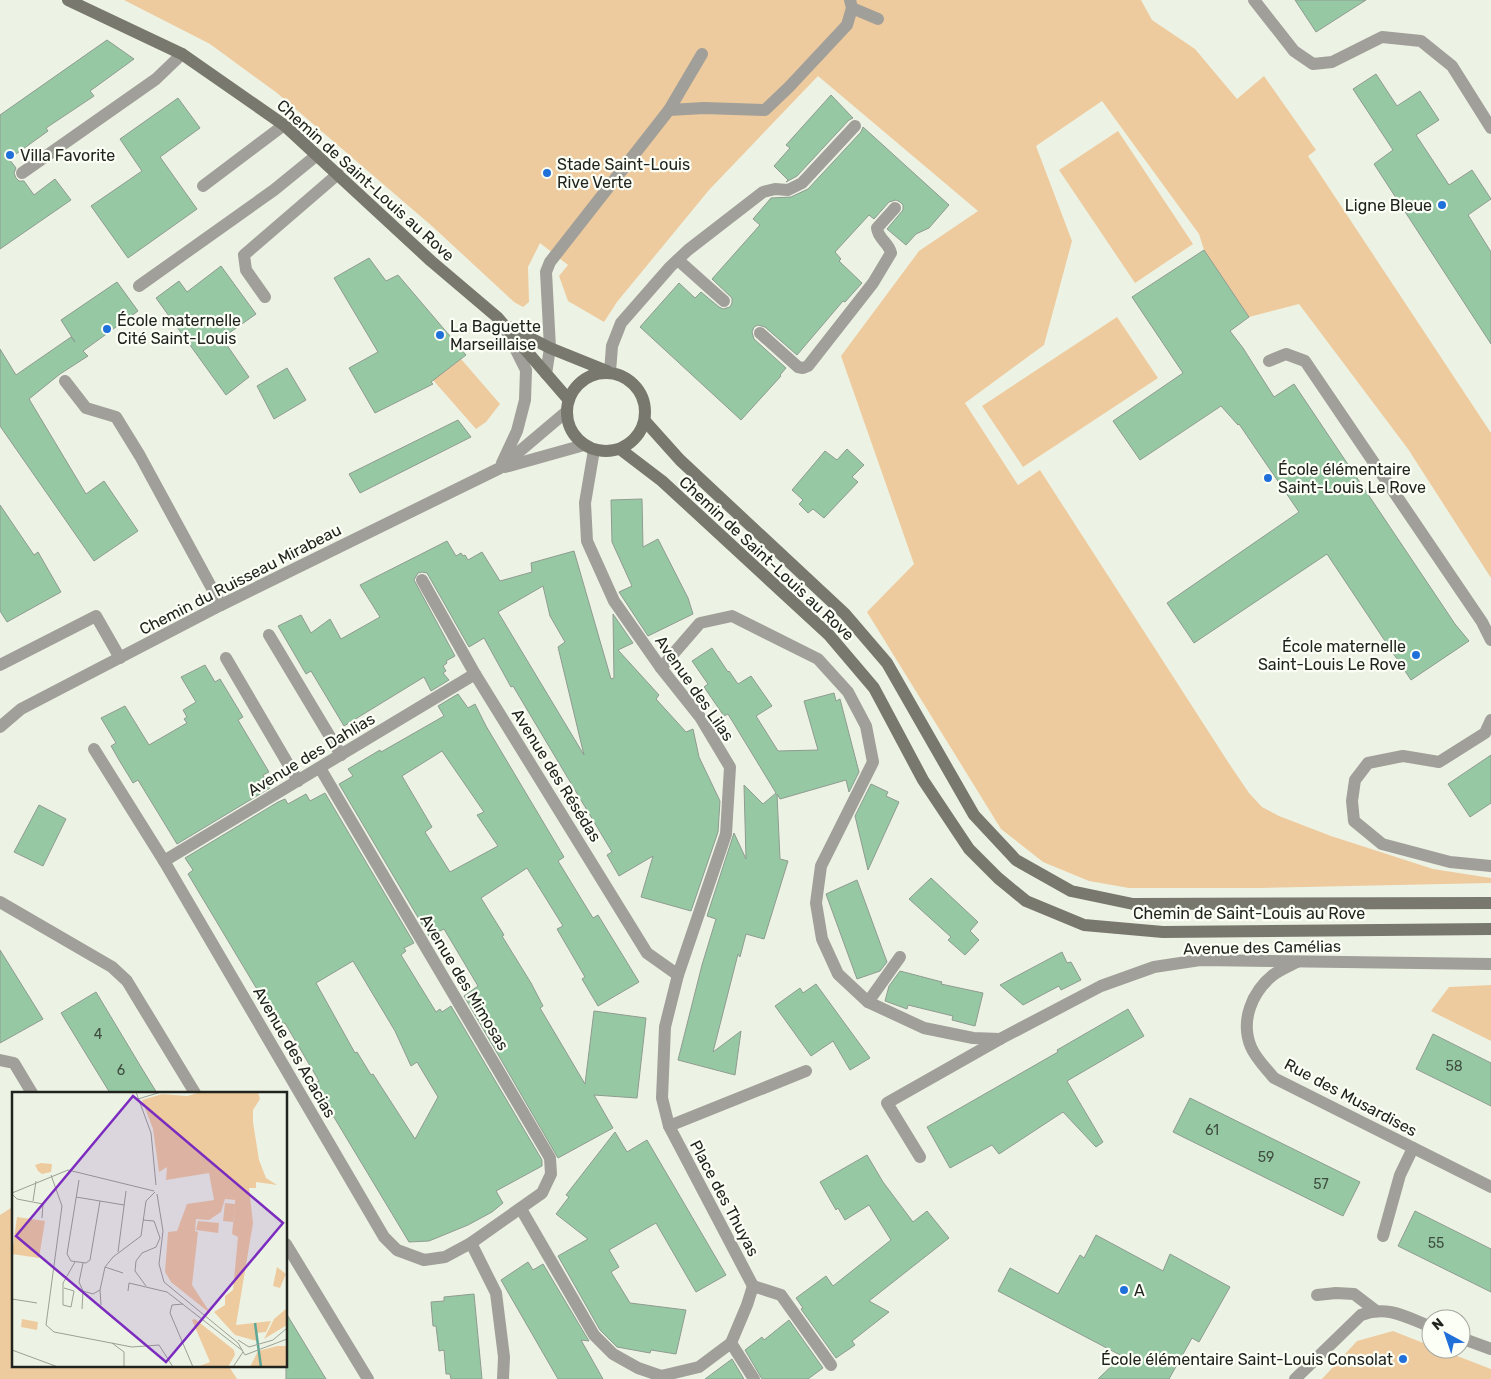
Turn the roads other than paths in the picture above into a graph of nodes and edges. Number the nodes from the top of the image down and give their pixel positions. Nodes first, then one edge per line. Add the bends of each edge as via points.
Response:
1 (68, 0) edge
2 (1254, 0) edge
3 (851, 4) edge
4 (878, 19) dead end
5 (182, 54) junction
6 (702, 54) dead end
7 (669, 110) junction
8 (284, 125) junction
9 (855, 126) dead end
10 (1491, 128) edge
11 (317, 155) junction
12 (22, 173) dead end
13 (338, 174) junction
14 (203, 186) dead end
15 (895, 208) dead end
16 (678, 260) junction
17 (139, 286) dead end
18 (265, 297) dead end
19 (724, 301) dead end
20 (503, 324) junction
21 (760, 333) dead end
22 (550, 348) junction
23 (1269, 360) dead end
24 (610, 372) junction
25 (546, 374) junction
26 (65, 381) dead end
27 (568, 399) junction
28 (566, 412) junction
29 (644, 421) junction
30 (589, 447) junction
31 (620, 449) junction
32 (500, 468) junction
33 (422, 580) dead end
34 (221, 605) junction
35 (269, 635) dead end
36 (1491, 640) edge
37 (120, 658) junction
38 (226, 658) dead end
39 (0, 665) edge
40 (661, 668) junction
41 (476, 674) junction
42 (1491, 720) edge
43 (0, 727) edge
44 (94, 748) dead end
45 (341, 755) junction
46 (320, 768) junction
47 (298, 781) junction
48 (164, 861) junction
49 (1491, 866) edge
50 (0, 902) edge
51 (1491, 903) edge
52 (1491, 928) edge
53 (900, 957) dead end
54 (1299, 961) junction
55 (1491, 964) edge
56 (678, 975) junction
57 (868, 1002) junction
58 (1000, 1039) junction
59 (0, 1060) edge
60 (806, 1071) dead end
61 (31, 1092) edge
62 (194, 1092) edge
63 (662, 1098) joint
64 (669, 1126) junction
65 (1413, 1148) junction
66 (920, 1157) dead end
67 (1491, 1187) edge
68 (521, 1209) junction
69 (1383, 1236) dead end
70 (471, 1243) junction
71 (288, 1247) edge
72 (753, 1286) junction
73 (1318, 1295) dead end
74 (1374, 1310) junction
75 (1421, 1323) edge
76 (1471, 1342) edge
77 (731, 1343) junction
78 (1491, 1350) edge
79 (831, 1364) dead end
80 (662, 1378) edge
81 (368, 1379) edge
82 (503, 1379) edge
83 (754, 1379) edge
84 (1295, 1379) edge

1 - 5 main road, Chemin de Saint-Louis au Rove
2 - 10 street via 1294,51 1313,64 1332,62 1382,37 1421,42 1452,66
3 - 4 street
3 - 7 street via 847,25 765,110
5 - 8 main road, Chemin de Saint-Louis au Rove
5 - 12 street via 156,79
6 - 7 street
7 - 22 street via 550,262 546,272
8 - 11 main road, Chemin de Saint-Louis au Rove
8 - 14 street
9 - 16 street via 802,183 788,190 763,192
11 - 13 main road, Chemin de Saint-Louis au Rove
11 - 17 street via 274,190
13 - 18 street via 244,255 246,270
13 - 20 main road, Chemin de Saint-Louis au Rove
15 - 21 street via 877,228 878,235 890,247 891,253 873,283 808,366 798,367
16 - 19 street
16 - 24 street via 621,323 612,346
20 - 22 main road, Chemin de Saint-Louis au Rove
20 - 25 main road, Chemin de Saint-Louis au Rove
20 - 32 street via 526,370 525,400 517,431
22 - 24 main road, Chemin de Saint-Louis au Rove
22 - 25 street
23 - 36 street via 1286,354 1305,361
24 - 27 main road via 584,378
24 - 29 main road, Chemin de Saint-Louis au Rove via 634,383 645,408
25 - 27 main road, Chemin de Saint-Louis au Rove
26 - 34 street via 86,408 116,418
27 - 28 main road
28 - 30 main road via 574,436
28 - 32 street, Chemin du Ruisseau Mirabeau
29 - 31 main road via 640,433
29 - 51 main road, Chemin de Saint-Louis au Rove via 680,460 845,614 887,663 974,815 1016,860 1071,891 1133,904
30 - 31 main road via 607,452
30 - 32 street, Chemin du Ruisseau Mirabeau
30 - 40 street, Avenue des Lilas via 586,541 614,601
31 - 52 main road, Chemin de Saint-Louis au Rove via 662,482 829,635 874,688 924,780 969,849 1026,901 1084,924 1163,932
32 - 34 street, Chemin du Ruisseau Mirabeau
33 - 41 street, Avenue des Résédas
34 - 37 street, Chemin du Ruisseau Mirabeau
35 - 45 street
37 - 39 street via 96,616
37 - 43 street, Chemin du Ruisseau Mirabeau via 21,709
38 - 47 street
40 - 56 street, Avenue des Lilas via 700,717 730,768 726,834
40 - 57 street via 700,623 732,616 818,659 848,692 866,726 873,762 821,866 816,903 822,939 838,974
41 - 45 street, Avenue des Dahlias
41 - 56 street, Avenue des Résédas via 647,953
42 - 49 street via 1485,733 1439,762 1403,756 1368,763 1355,780 1352,801 1354,821 1382,844 1450,862
44 - 48 street, Avenue des Acacias
45 - 46 street, Avenue des Dahlias
46 - 47 street, Avenue des Dahlias
46 - 68 street, Avenue des Mimosas via 550,1158 551,1174 542,1193
47 - 48 street, Avenue des Dahlias
48 - 70 street, Avenue des Acacias via 384,1237 397,1250 424,1260 445,1257
50 - 62 street via 112,967 127,981
53 - 57 street
54 - 55 street, Avenue des Camélias
54 - 58 street, Avenue des Camélias via 1200,960 1154,967 1101,986
54 - 65 street, Rue des Musardises via 1275,974 1253,1000 1247,1017 1247,1032 1256,1057 1274,1078
56 - 63 street, Avenue des Lilas via 665,1028
57 - 58 street via 924,1028 973,1038
58 - 66 street, Avenue des Camélias via 887,1103
59 - 61 street via 14,1063
60 - 64 street, Place des Thuyas
63 - 64 street, Place des Thuyas
64 - 72 street, Place des Thuyas
65 - 67 street, Rue des Musardises
65 - 69 street via 1400,1175
68 - 70 street, Avenue des Acacias
68 - 80 street via 594,1335 613,1354
70 - 82 street via 496,1293 504,1357
71 - 81 street
72 - 77 street
72 - 79 street via 782,1295
73 - 74 street via 1354,1294
74 - 75 street via 1390,1311
74 - 84 street via 1362,1315
76 - 78 street
77 - 80 street via 699,1367
77 - 83 street

